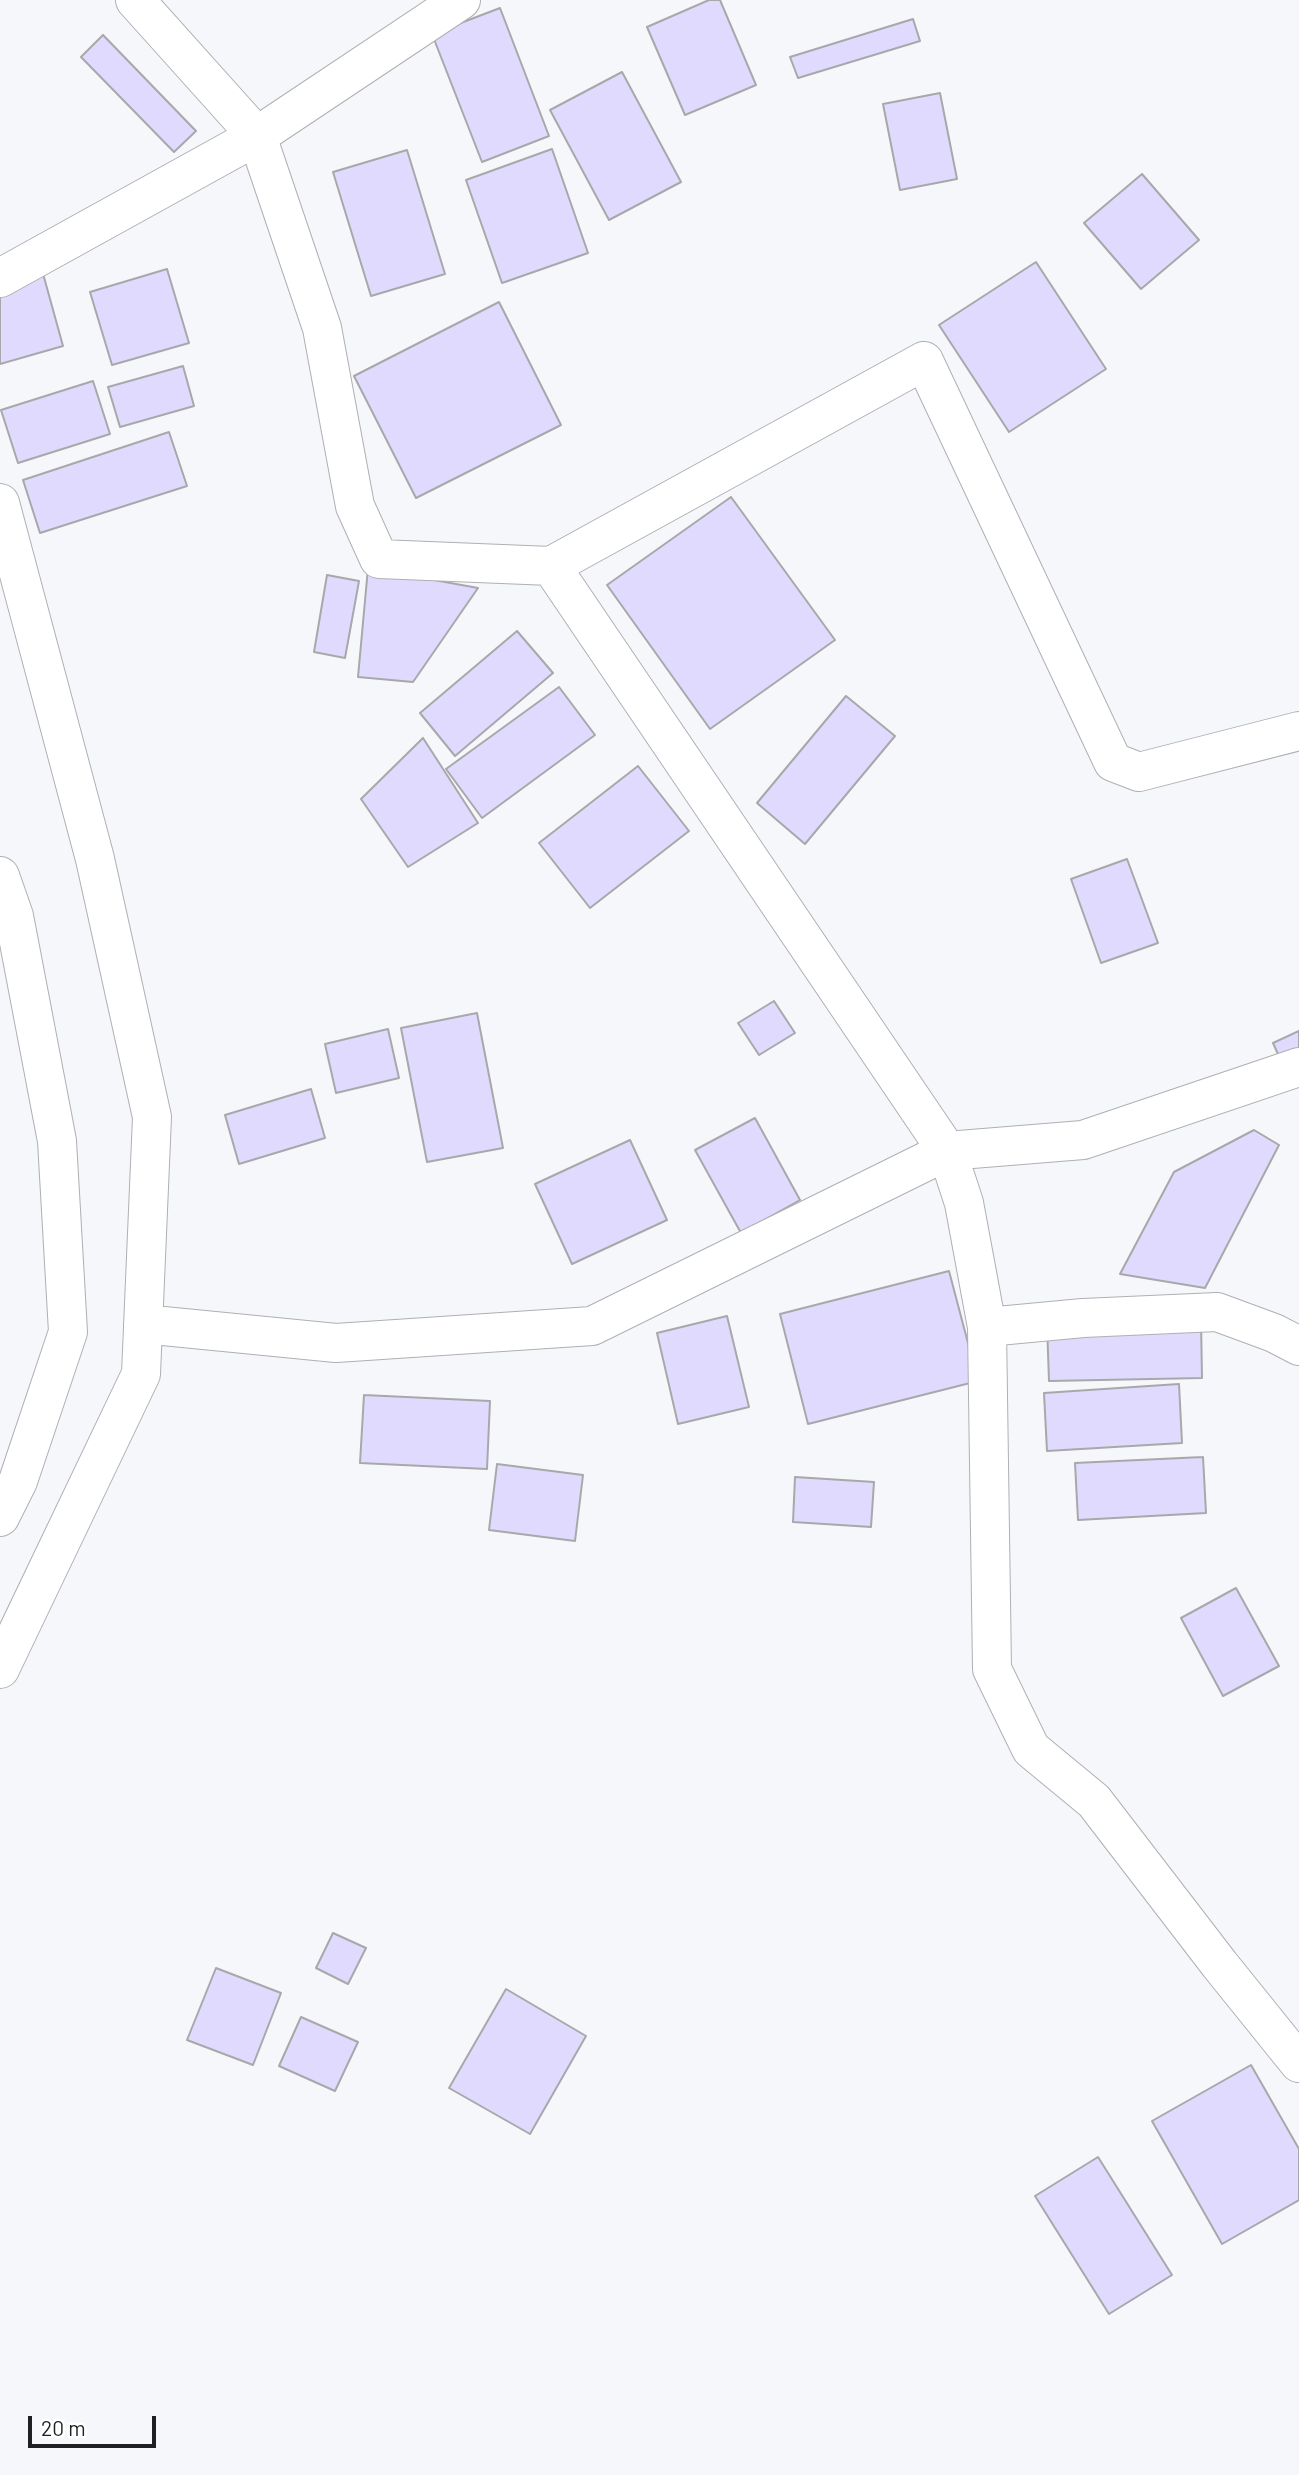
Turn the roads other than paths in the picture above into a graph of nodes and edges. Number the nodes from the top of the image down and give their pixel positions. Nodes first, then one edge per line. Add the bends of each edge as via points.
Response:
1 (135, 0) edge
2 (461, 0) edge
3 (257, 136) junction
4 (0, 278) edge
5 (0, 503) edge
6 (551, 566) junction
7 (1299, 731) edge
8 (0, 876) edge
9 (1299, 1067) edge
10 (947, 1151) junction
11 (143, 1324) junction
12 (987, 1327) junction
13 (1299, 1346) edge
14 (0, 1517) edge
15 (0, 1669) edge
16 (1299, 2063) edge

1 - 3 street
2 - 3 street
3 - 4 street
3 - 6 street via 322,328 355,506 379,559
5 - 11 street via 95,859 152,1117
6 - 7 street via 924,361 1113,762 1139,772
6 - 10 street
8 - 14 street via 14,916 57,1142 68,1332 18,1481
9 - 10 street via 1083,1140
10 - 11 street via 592,1326 336,1343
10 - 12 street via 964,1203
11 - 15 street via 141,1374
12 - 13 street via 1217,1311
12 - 16 street via 992,1669 1031,1749 1094,1801

